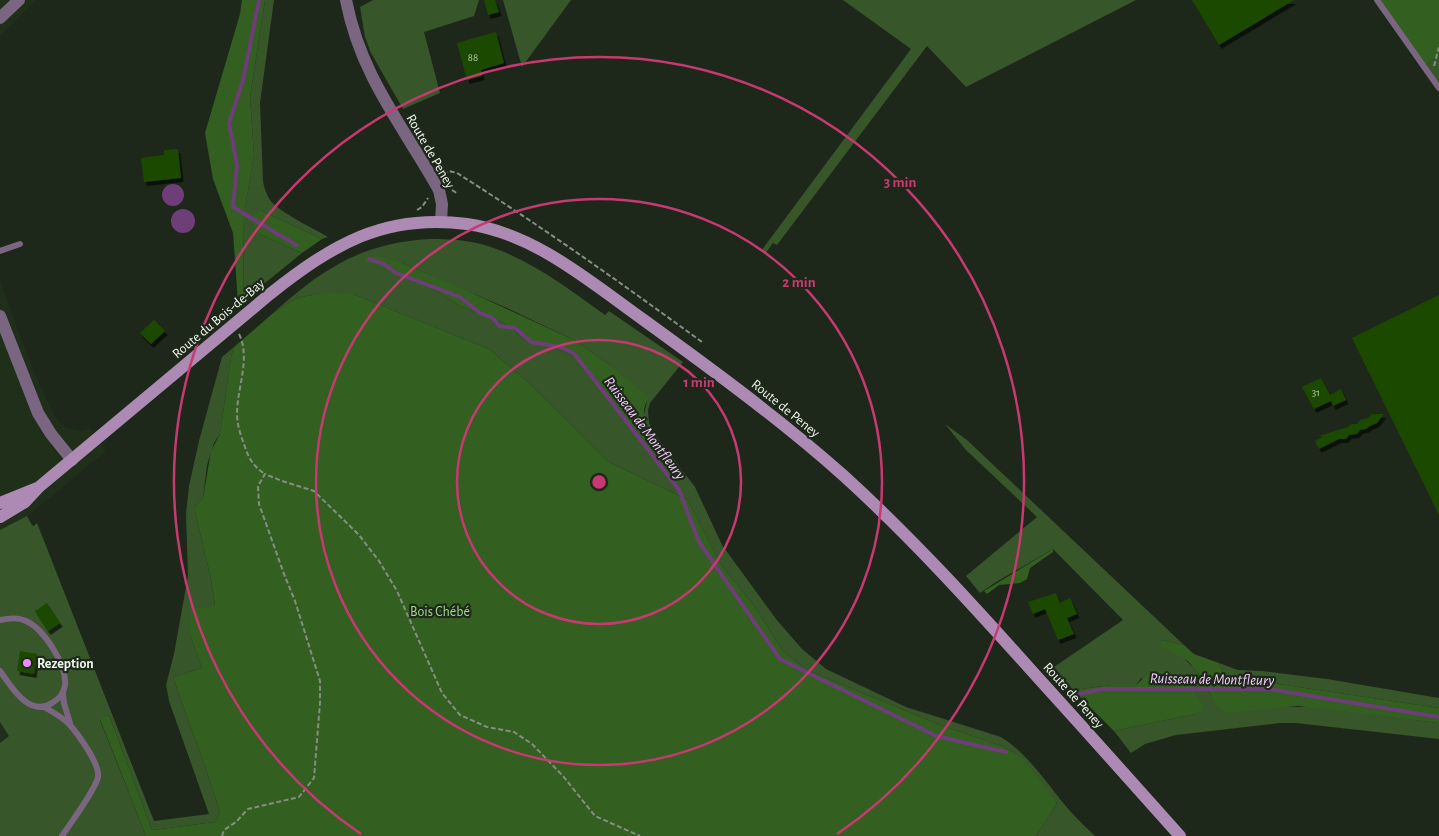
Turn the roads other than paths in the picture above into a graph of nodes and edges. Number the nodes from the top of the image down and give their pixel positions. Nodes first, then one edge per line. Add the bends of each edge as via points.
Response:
1 (19, 0) edge
2 (346, 0) edge
3 (1377, 0) edge
4 (0, 18) edge
5 (1439, 88) edge
6 (441, 222) junction
7 (20, 244) dead end
8 (0, 251) edge
9 (0, 316) edge
10 (72, 460) junction
11 (39, 487) junction
12 (0, 504) edge
13 (0, 517) edge
14 (0, 620) edge
15 (0, 670) edge
16 (64, 693) junction
17 (44, 707) junction
18 (70, 725) junction
19 (62, 836) edge
20 (1180, 836) edge

1 - 4 street
2 - 6 street, Route de Peney via 353,31 371,75 441,196
3 - 5 lane
6 - 10 main road, Route du Bois-de-Bay via 413,222 369,232 333,249 294,275
6 - 20 main road, Route de Peney via 491,229 552,256 708,367 805,442 881,512 972,604
7 - 8 lane
9 - 10 street via 38,413
10 - 11 main road, Route du Bois-de-Bay
11 - 12 main road, Route du Bois-de-Bay
11 - 13 main road, Route du Bois-de-Bay via 25,502
14 - 16 lane via 19,619 35,627 61,664
15 - 17 lane via 22,699
16 - 17 lane
16 - 18 lane
17 - 18 lane
18 - 19 lane via 94,760 98,775 97,782

